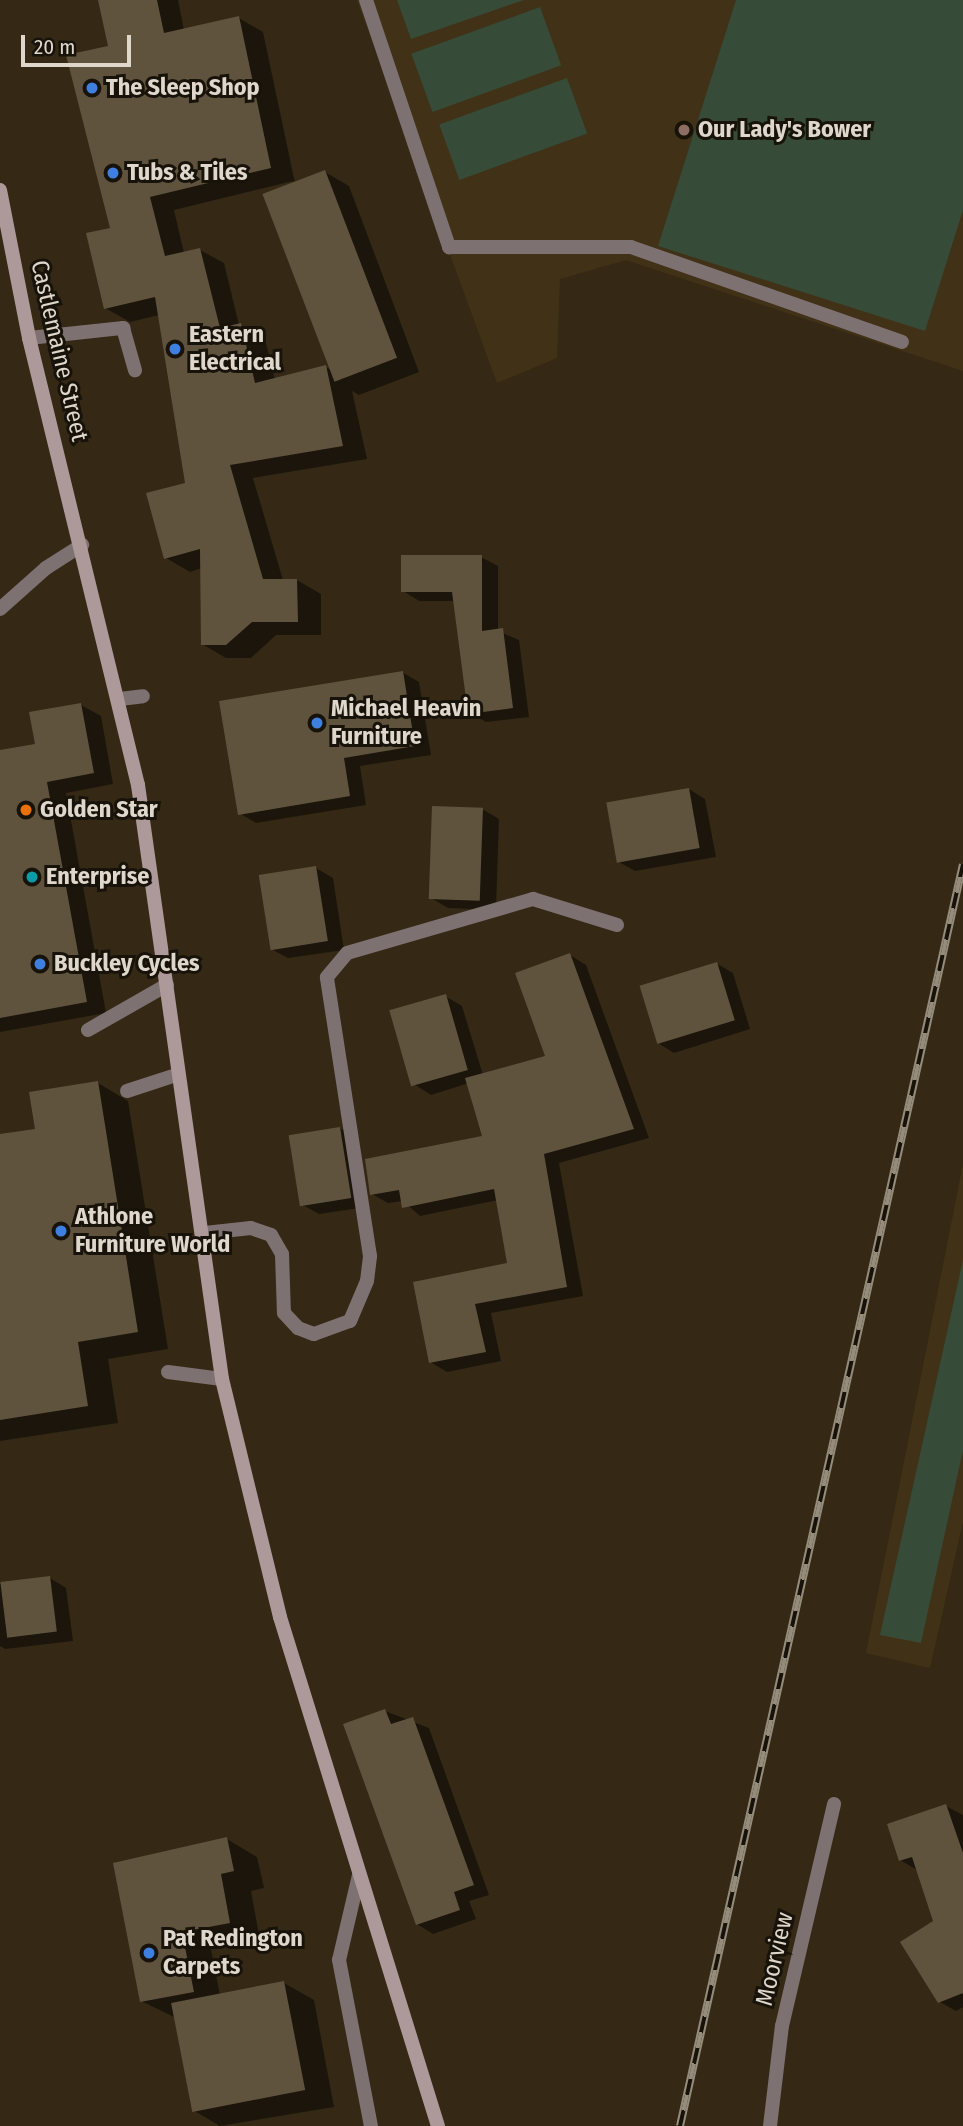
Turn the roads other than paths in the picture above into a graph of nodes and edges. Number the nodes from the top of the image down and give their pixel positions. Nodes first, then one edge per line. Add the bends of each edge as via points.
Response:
1 (366, 0) edge
2 (0, 190) edge
3 (29, 338) junction
4 (902, 341) dead end
5 (135, 370) dead end
6 (82, 545) junction
7 (0, 609) edge
8 (143, 696) dead end
9 (120, 699) junction
10 (617, 925) dead end
11 (167, 985) junction
12 (88, 1030) dead end
13 (176, 1075) junction
14 (127, 1091) dead end
15 (205, 1233) junction
16 (168, 1372) dead end
17 (222, 1379) junction
18 (834, 1804) dead end
19 (359, 1875) junction
20 (371, 2126) edge
21 (438, 2126) edge
22 (771, 2126) edge

1 - 4 street via 449,247 631,247
2 - 3 main road, Castlemaine Street
3 - 5 street via 123,328
3 - 6 main road, Castlemaine Street
6 - 7 street via 46,568
6 - 9 main road, Castlemaine Street
8 - 9 street
9 - 11 main road, Castlemaine Street via 138,785
10 - 15 street via 533,900 347,953 327,977 370,1256 367,1281 350,1321 323,1332 298,1328 285,1313 282,1254 271,1235 251,1228
11 - 12 street
11 - 13 main road, Castlemaine Street
13 - 14 street
13 - 15 main road, Castlemaine Street
15 - 17 main road, Castlemaine Street
16 - 17 street
17 - 19 main road, Castlemaine Street via 280,1617
18 - 22 street, Moorview via 782,2026
19 - 20 street via 339,1960
19 - 21 main road, Castlemaine Street

